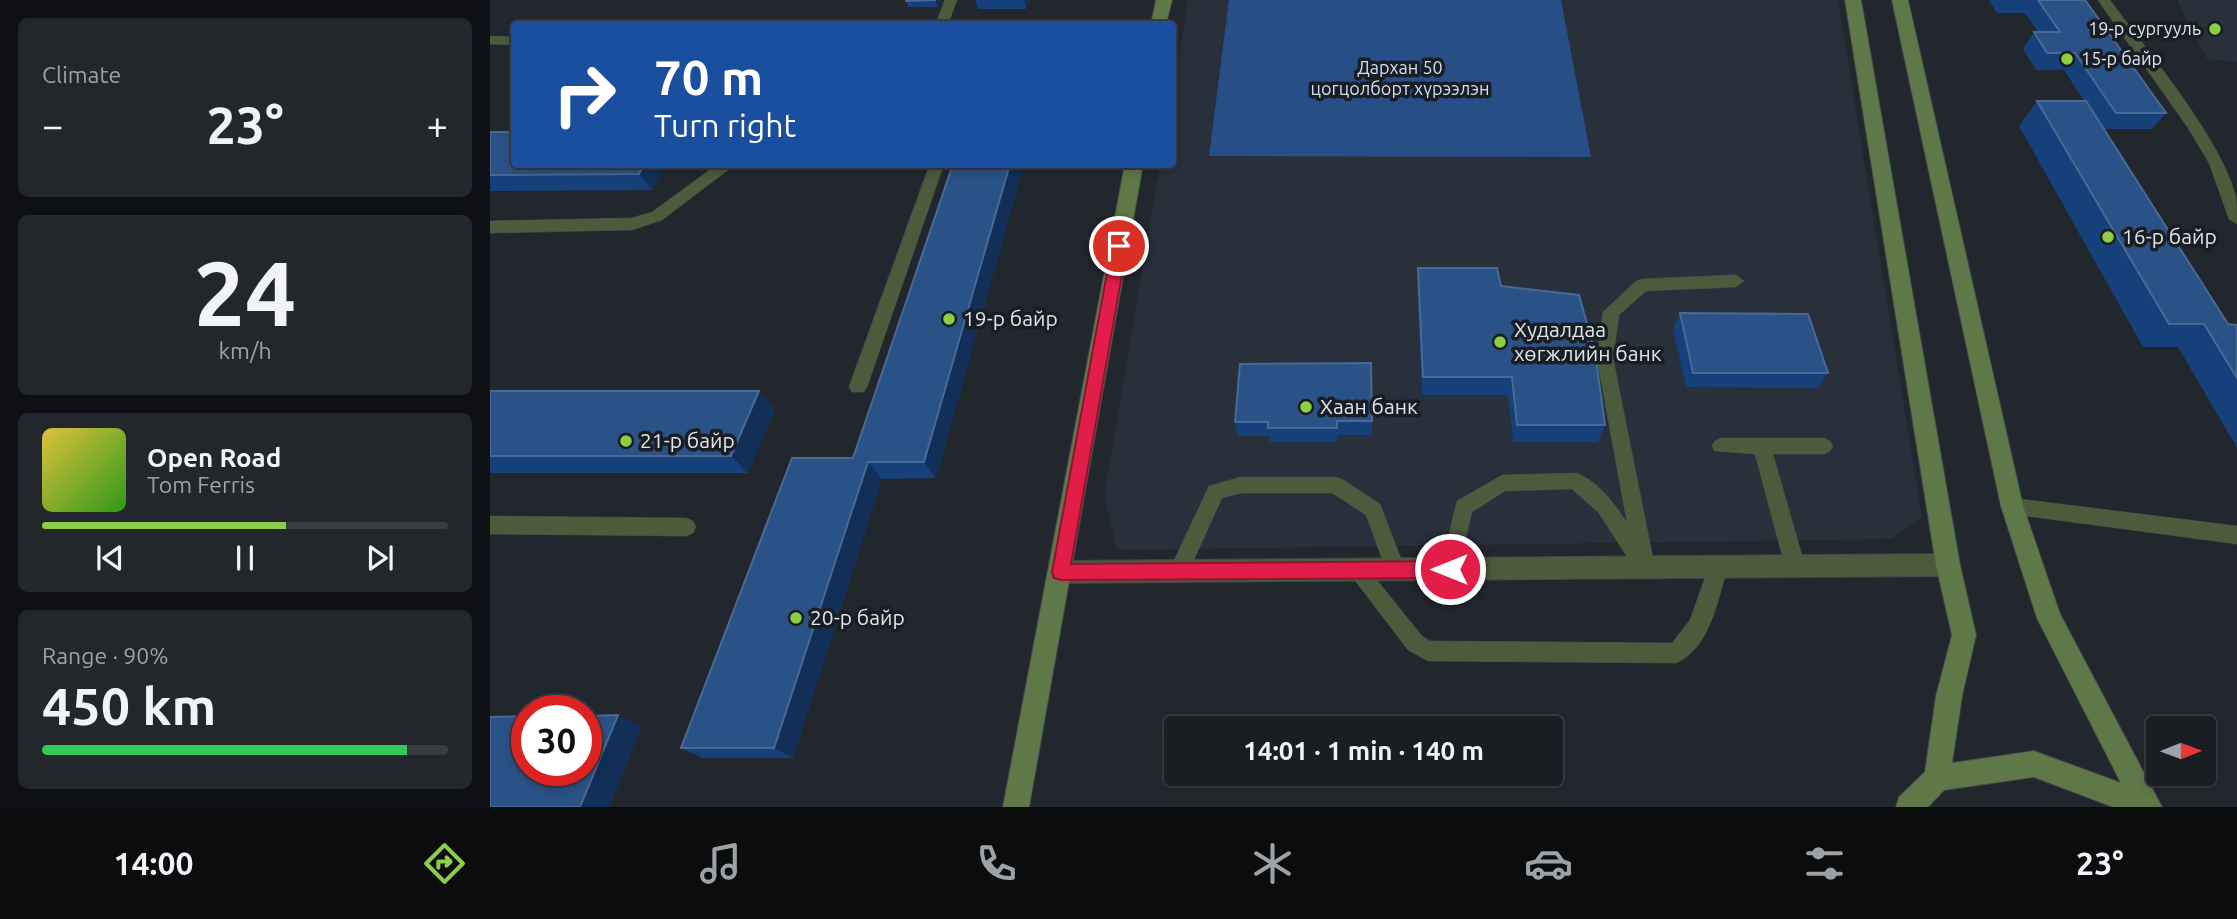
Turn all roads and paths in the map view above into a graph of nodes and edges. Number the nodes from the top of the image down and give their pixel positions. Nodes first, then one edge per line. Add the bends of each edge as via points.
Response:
1 (951, 0) edge
2 (1164, 0) edge
3 (1853, 0) edge
4 (1900, 0) edge
5 (2104, 0) edge
6 (943, 21) edge
7 (1160, 21) edge
8 (490, 40) edge
9 (511, 41) edge
10 (723, 168) edge
11 (936, 168) edge
12 (1133, 168) edge
13 (2237, 219) edge
14 (490, 227) edge
15 (1736, 281) dead end
16 (858, 387) dead end
17 (1721, 446) dead end
18 (1762, 446) junction
19 (1824, 446) dead end
20 (2012, 506) junction
21 (490, 525) edge
22 (686, 527) dead end
23 (2237, 535) edge
24 (1948, 565) junction
25 (1795, 566) junction
26 (1717, 567) junction
27 (1645, 568) junction
28 (1395, 569) junction
29 (1450, 569) junction
30 (1357, 570) junction
31 (1179, 571) junction
32 (1061, 572) junction
33 (1937, 778) junction
34 (2148, 806) edge
35 (1016, 807) edge
36 (1909, 807) edge

1 - 6 lane
2 - 7 main road
3 - 24 main road
4 - 20 main road
5 - 13 lane via 2193,125 2216,163
8 - 9 lane
10 - 14 lane via 657,216 632,225
11 - 16 lane
12 - 32 main road
15 - 27 lane via 1642,285 1611,312 1605,358
17 - 18 lane
18 - 19 lane
18 - 25 lane
20 - 23 lane
20 - 34 main road via 2049,618
21 - 22 lane
24 - 25 street
24 - 33 main road via 1964,635
25 - 26 street
26 - 27 street
26 - 30 lane via 1693,636 1686,648 1676,653 1428,651 1415,643
27 - 29 street
27 - 29 lane via 1606,507 1576,481 1502,483 1464,507
28 - 29 street
28 - 30 street
28 - 31 lane via 1373,510 1335,485 1241,485 1216,492
30 - 31 street
31 - 32 street
32 - 35 main road
33 - 34 main road via 2034,764
33 - 36 main road

